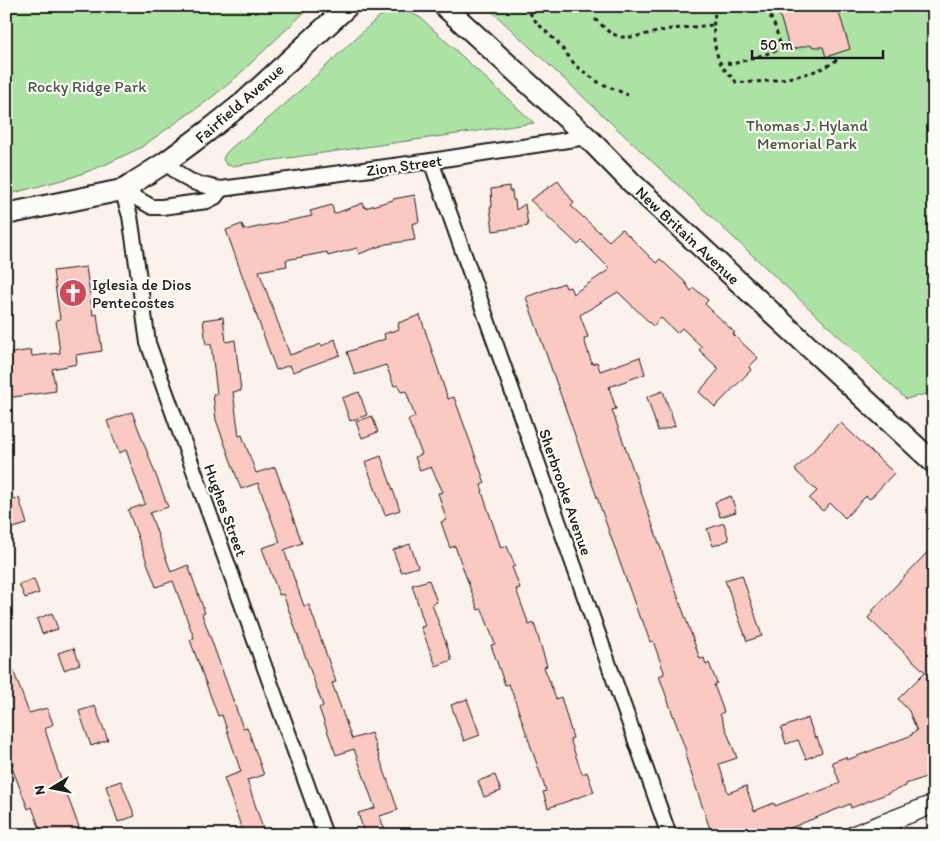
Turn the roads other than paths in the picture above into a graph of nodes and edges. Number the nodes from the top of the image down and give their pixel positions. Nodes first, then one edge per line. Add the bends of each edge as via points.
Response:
1 (348, 6) edge
2 (444, 6) edge
3 (587, 138) junction
4 (430, 161) junction
5 (166, 162) junction
6 (221, 189) junction
7 (122, 190) junction
8 (6, 214) edge
9 (934, 463) edge
10 (934, 804) edge
11 (325, 835) edge
12 (669, 835) edge
13 (854, 835) edge

1 - 5 main road, Fairfield Avenue via 244,102
2 - 3 main road, New Britain Avenue
3 - 4 street, Zion Street
3 - 9 main road, New Britain Avenue
4 - 6 street, Zion Street
4 - 12 street, Sherbrooke Avenue
5 - 6 street, Zion Street via 194,184
5 - 7 main road, Fairfield Avenue
6 - 7 street, Zion Street via 207,201 162,208 152,207
7 - 8 main road
7 - 11 street, Hughes Street via 130,216 148,343
10 - 13 street

